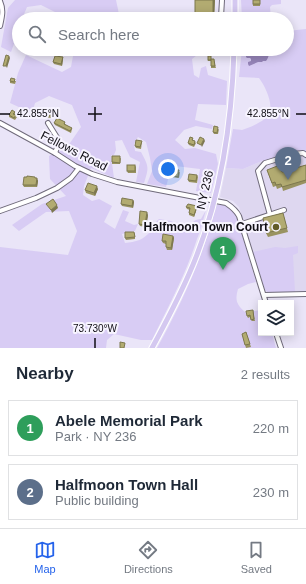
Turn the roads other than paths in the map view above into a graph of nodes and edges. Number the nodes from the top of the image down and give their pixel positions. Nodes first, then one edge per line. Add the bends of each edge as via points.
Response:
1 (222, 0) edge
2 (235, 0) edge
3 (0, 1) edge
4 (222, 12) edge
5 (235, 12) edge
6 (0, 26) edge
7 (234, 56) edge
8 (0, 123) edge
9 (48, 123) dead end
10 (55, 153) junction
11 (306, 155) edge
12 (79, 168) junction
13 (214, 200) junction
14 (284, 210) dead end
15 (0, 211) edge
16 (270, 215) junction
17 (242, 224) junction
18 (306, 294) edge
19 (264, 295) junction
20 (265, 300) edge
21 (277, 336) edge
22 (152, 348) edge
23 (281, 348) edge

1 - 4 street
2 - 5 main road
3 - 6 street via 3,13
7 - 13 main road, NY 236 / NY 236 via 230,113
8 - 10 street, Fellows Road
9 - 10 street via 58,139
10 - 12 street, Fellows Road
11 - 16 street via 294,154 266,163 258,171
12 - 13 street, Fellows Road via 117,182
12 - 15 street via 71,178 57,188
13 - 17 street, Fellows Road via 226,202 235,208
13 - 22 main road, NY 236 / NY 236 via 189,274
14 - 16 street
16 - 17 street
17 - 19 street, Fellows Road
18 - 19 street
19 - 20 street, Fellows Road
21 - 23 street

